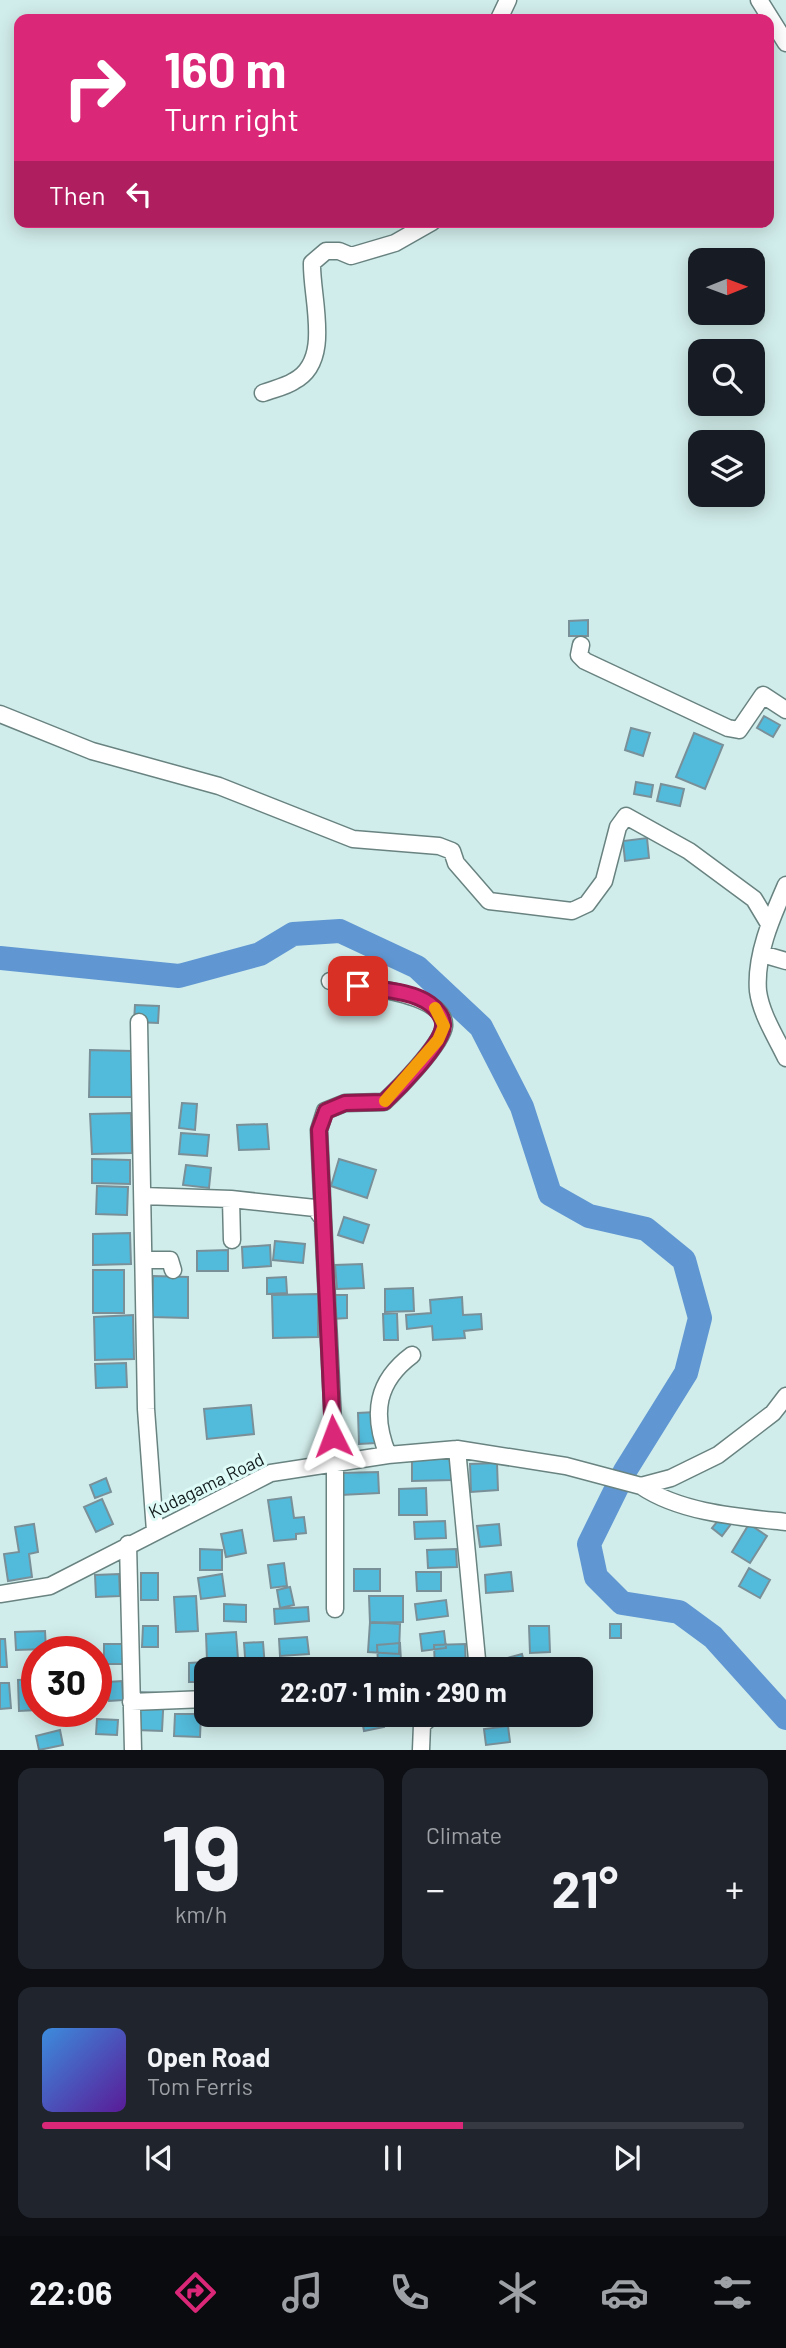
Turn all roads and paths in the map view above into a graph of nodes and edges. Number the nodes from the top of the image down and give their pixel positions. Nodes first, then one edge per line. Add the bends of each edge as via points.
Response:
1 (774, 24) edge
2 (786, 43) edge
3 (421, 228) edge
4 (263, 393) dead end
5 (581, 645) dead end
6 (786, 710) edge
7 (0, 714) edge
8 (786, 885) edge
9 (769, 923) junction
10 (762, 954) junction
11 (786, 961) edge
12 (330, 981) dead end
13 (139, 1022) dead end
14 (786, 1058) edge
15 (142, 1196) junction
16 (231, 1199) junction
17 (323, 1219) junction
18 (232, 1240) dead end
19 (144, 1260) junction
20 (173, 1270) dead end
21 (412, 1354) dead end
22 (786, 1396) edge
23 (457, 1449) junction
24 (388, 1455) junction
25 (335, 1463) junction
26 (641, 1486) junction
27 (786, 1522) edge
28 (155, 1531) junction
29 (128, 1544) junction
30 (0, 1594) edge
31 (335, 1609) dead end
32 (477, 1657) edge
33 (194, 1699) edge
34 (131, 1702) junction
35 (422, 1727) edge
36 (133, 1749) edge
37 (421, 1749) edge

1 - 2 street
3 - 4 street via 395,243 351,257 326,251 312,263 318,328 315,356 297,381
5 - 6 street via 579,655 585,661 728,728 740,730 763,695
7 - 9 street via 92,751 219,786 353,839 439,846 452,851 456,863 489,901 572,911 587,904 604,881 618,827 626,816 690,851 754,899
8 - 9 street
9 - 10 street
10 - 11 street
10 - 14 street via 758,991
12 - 17 street via 412,996 430,1004 444,1026 438,1040 384,1102 345,1103 326,1111 319,1130
13 - 15 street
15 - 16 street
15 - 19 street
16 - 17 street via 315,1208
16 - 18 street
17 - 25 street
19 - 20 street via 170,1260
19 - 28 street via 146,1409
21 - 24 street via 395,1368 380,1391
22 - 26 street via 773,1413 718,1455 671,1478
23 - 24 street, Kudagama Road
23 - 26 street, Kudagama Road via 566,1466
23 - 32 street
24 - 25 street, Kudagama Road
25 - 28 street, Kudagama Road via 271,1473
25 - 31 street
26 - 27 street via 656,1496 725,1515
28 - 29 street, Kudagama Road
29 - 30 street, Kudagama Road via 50,1586
29 - 34 street
33 - 34 street
34 - 36 street
35 - 37 street

